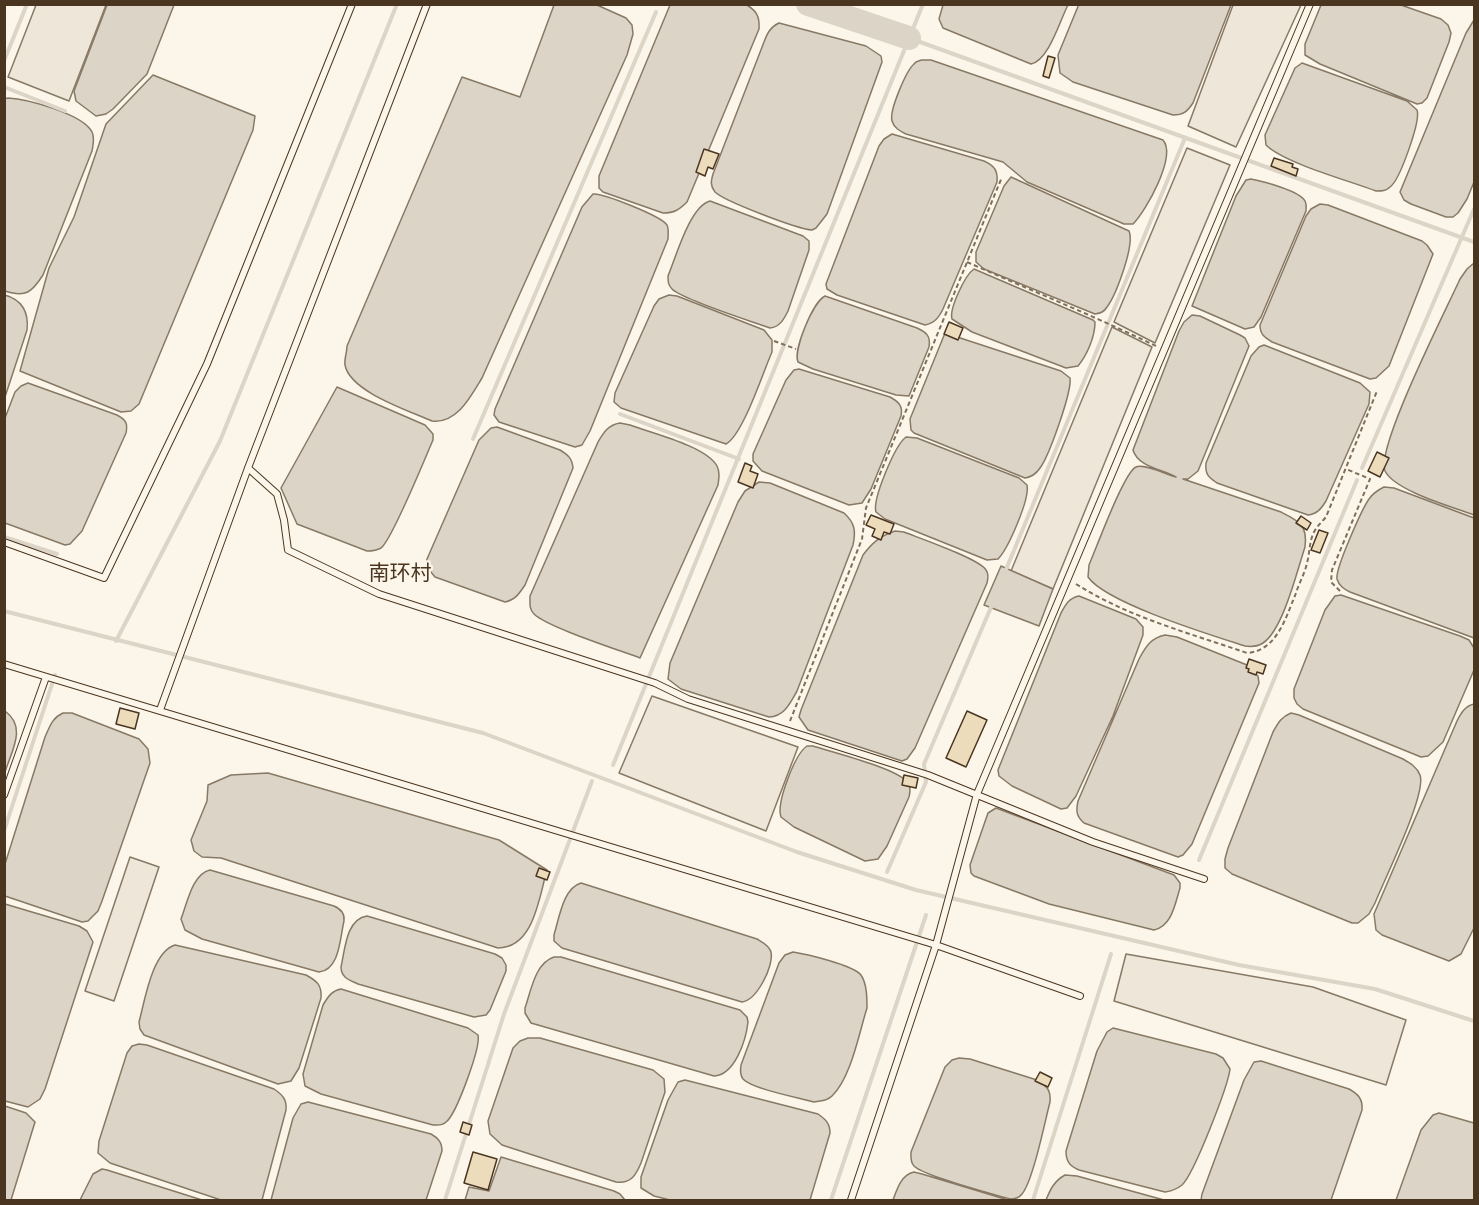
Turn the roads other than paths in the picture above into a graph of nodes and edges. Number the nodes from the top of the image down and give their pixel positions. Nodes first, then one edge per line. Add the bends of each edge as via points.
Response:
1 (352, 4) edge
2 (427, 4) edge
3 (1310, 4) edge
4 (248, 468) junction
5 (4, 542) edge
6 (4, 664) edge
7 (46, 676) junction
8 (160, 710) junction
9 (977, 794) junction
10 (4, 795) edge
11 (1204, 879) dead end
12 (936, 945) junction
13 (1080, 996) dead end
14 (851, 1200) edge

1 - 5 lane via 207,364 104,578
2 - 4 lane
3 - 9 lane
4 - 8 lane
4 - 9 lane via 277,494 288,550 379,594 655,682 688,699 928,774
6 - 7 lane
7 - 8 lane
7 - 10 lane
8 - 12 lane
9 - 11 lane via 1093,842
9 - 12 lane
12 - 13 lane
12 - 14 lane

